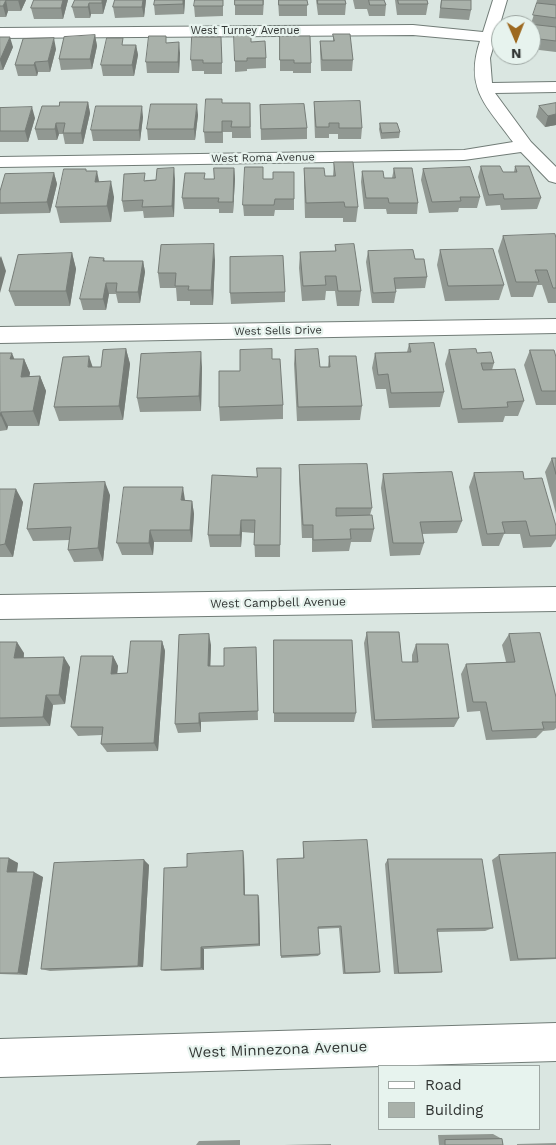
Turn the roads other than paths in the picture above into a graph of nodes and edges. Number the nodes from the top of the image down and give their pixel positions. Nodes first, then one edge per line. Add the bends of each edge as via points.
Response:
1 (500, 0) edge
2 (0, 33) edge
3 (489, 37) junction
4 (556, 86) edge
5 (484, 88) junction
6 (525, 146) junction
7 (0, 162) edge
8 (556, 177) edge
9 (556, 326) edge
10 (0, 335) edge
11 (556, 599) edge
12 (0, 606) edge
13 (556, 1042) edge
14 (0, 1058) edge

1 - 3 street
2 - 3 street, West Turney Avenue via 413,30
3 - 5 street via 482,58
4 - 5 street
5 - 6 street
6 - 7 street, West Roma Avenue via 464,155
6 - 8 street
9 - 10 street, West Sells Drive
11 - 12 street, West Campbell Avenue
13 - 14 street, West Minnezona Avenue

